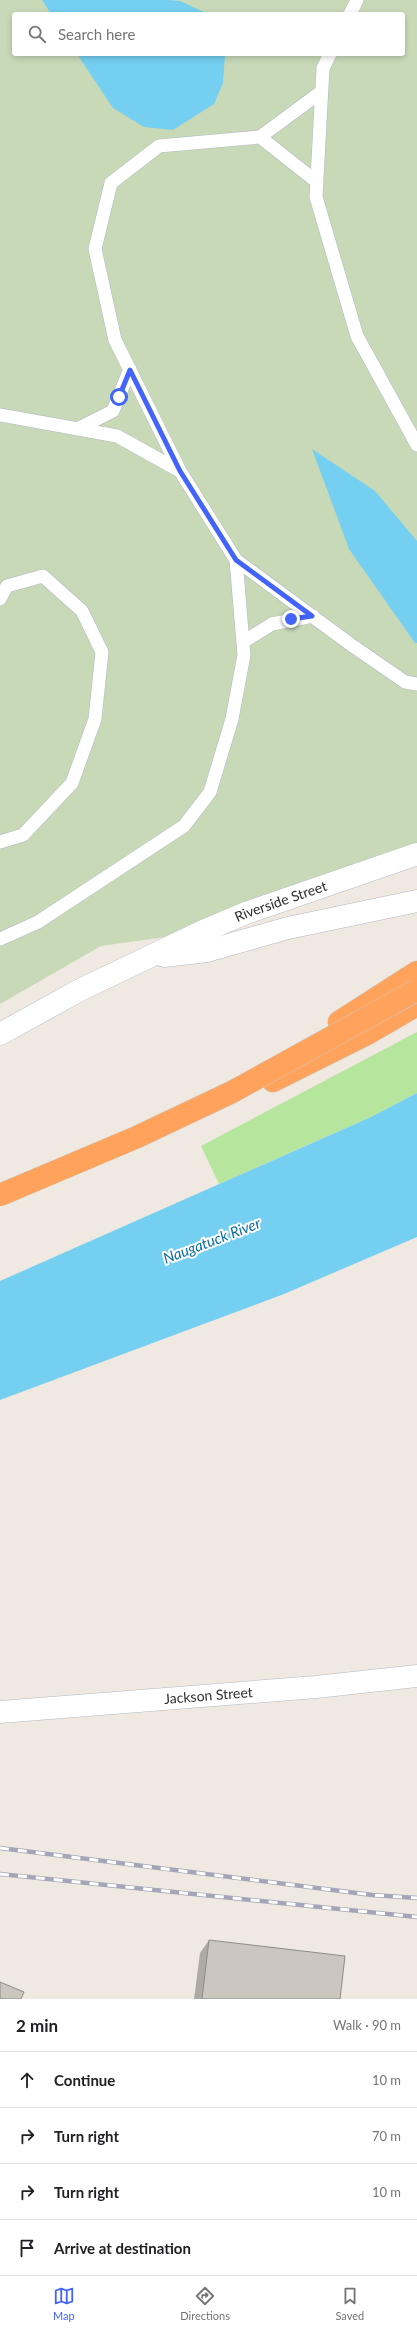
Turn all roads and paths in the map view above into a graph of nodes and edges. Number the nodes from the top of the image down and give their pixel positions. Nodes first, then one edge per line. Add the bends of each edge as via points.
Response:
1 (357, 0) edge
2 (351, 12) edge
3 (329, 56) edge
4 (321, 92) junction
5 (260, 137) junction
6 (317, 182) junction
7 (130, 370) junction
8 (0, 415) edge
9 (77, 429) junction
10 (417, 444) edge
11 (180, 471) junction
12 (236, 560) junction
13 (0, 599) edge
14 (312, 616) junction
15 (243, 642) junction
16 (417, 684) edge
17 (0, 842) edge
18 (417, 854) edge
19 (417, 901) edge
20 (0, 939) edge
21 (149, 958) junction
22 (417, 972) edge
23 (417, 990) edge
24 (417, 1005) edge
25 (0, 1034) edge
26 (5, 1192) edge
27 (417, 1676) edge
28 (0, 1712) edge

1 - 2 lane
3 - 4 lane via 322,68
4 - 5 lane
4 - 6 lane
5 - 6 lane
5 - 7 lane via 159,146 112,183 94,250 115,340
6 - 10 lane via 316,197 357,336
7 - 9 lane via 113,411
7 - 11 lane
8 - 9 lane
9 - 11 lane via 117,436
11 - 12 lane
12 - 14 lane
12 - 15 lane
13 - 17 lane via 7,586 43,576 82,611 102,652 95,719 72,784 23,835
14 - 15 lane via 272,624
14 - 16 lane via 404,682
15 - 20 lane via 244,655 232,719 210,792 184,826 38,922
18 - 21 street, Riverside Street via 246,913
19 - 21 street, Riverside Street via 288,928 206,951
21 - 25 street, Riverside Street via 80,990
22 - 26 highway, bridge via 352,1014 244,1077 128,1136
23 - 26 highway, bridge via 232,1092 137,1137
24 - 26 highway, bridge via 367,1034 244,1095 131,1145
27 - 28 street, Jackson Street via 316,1687

